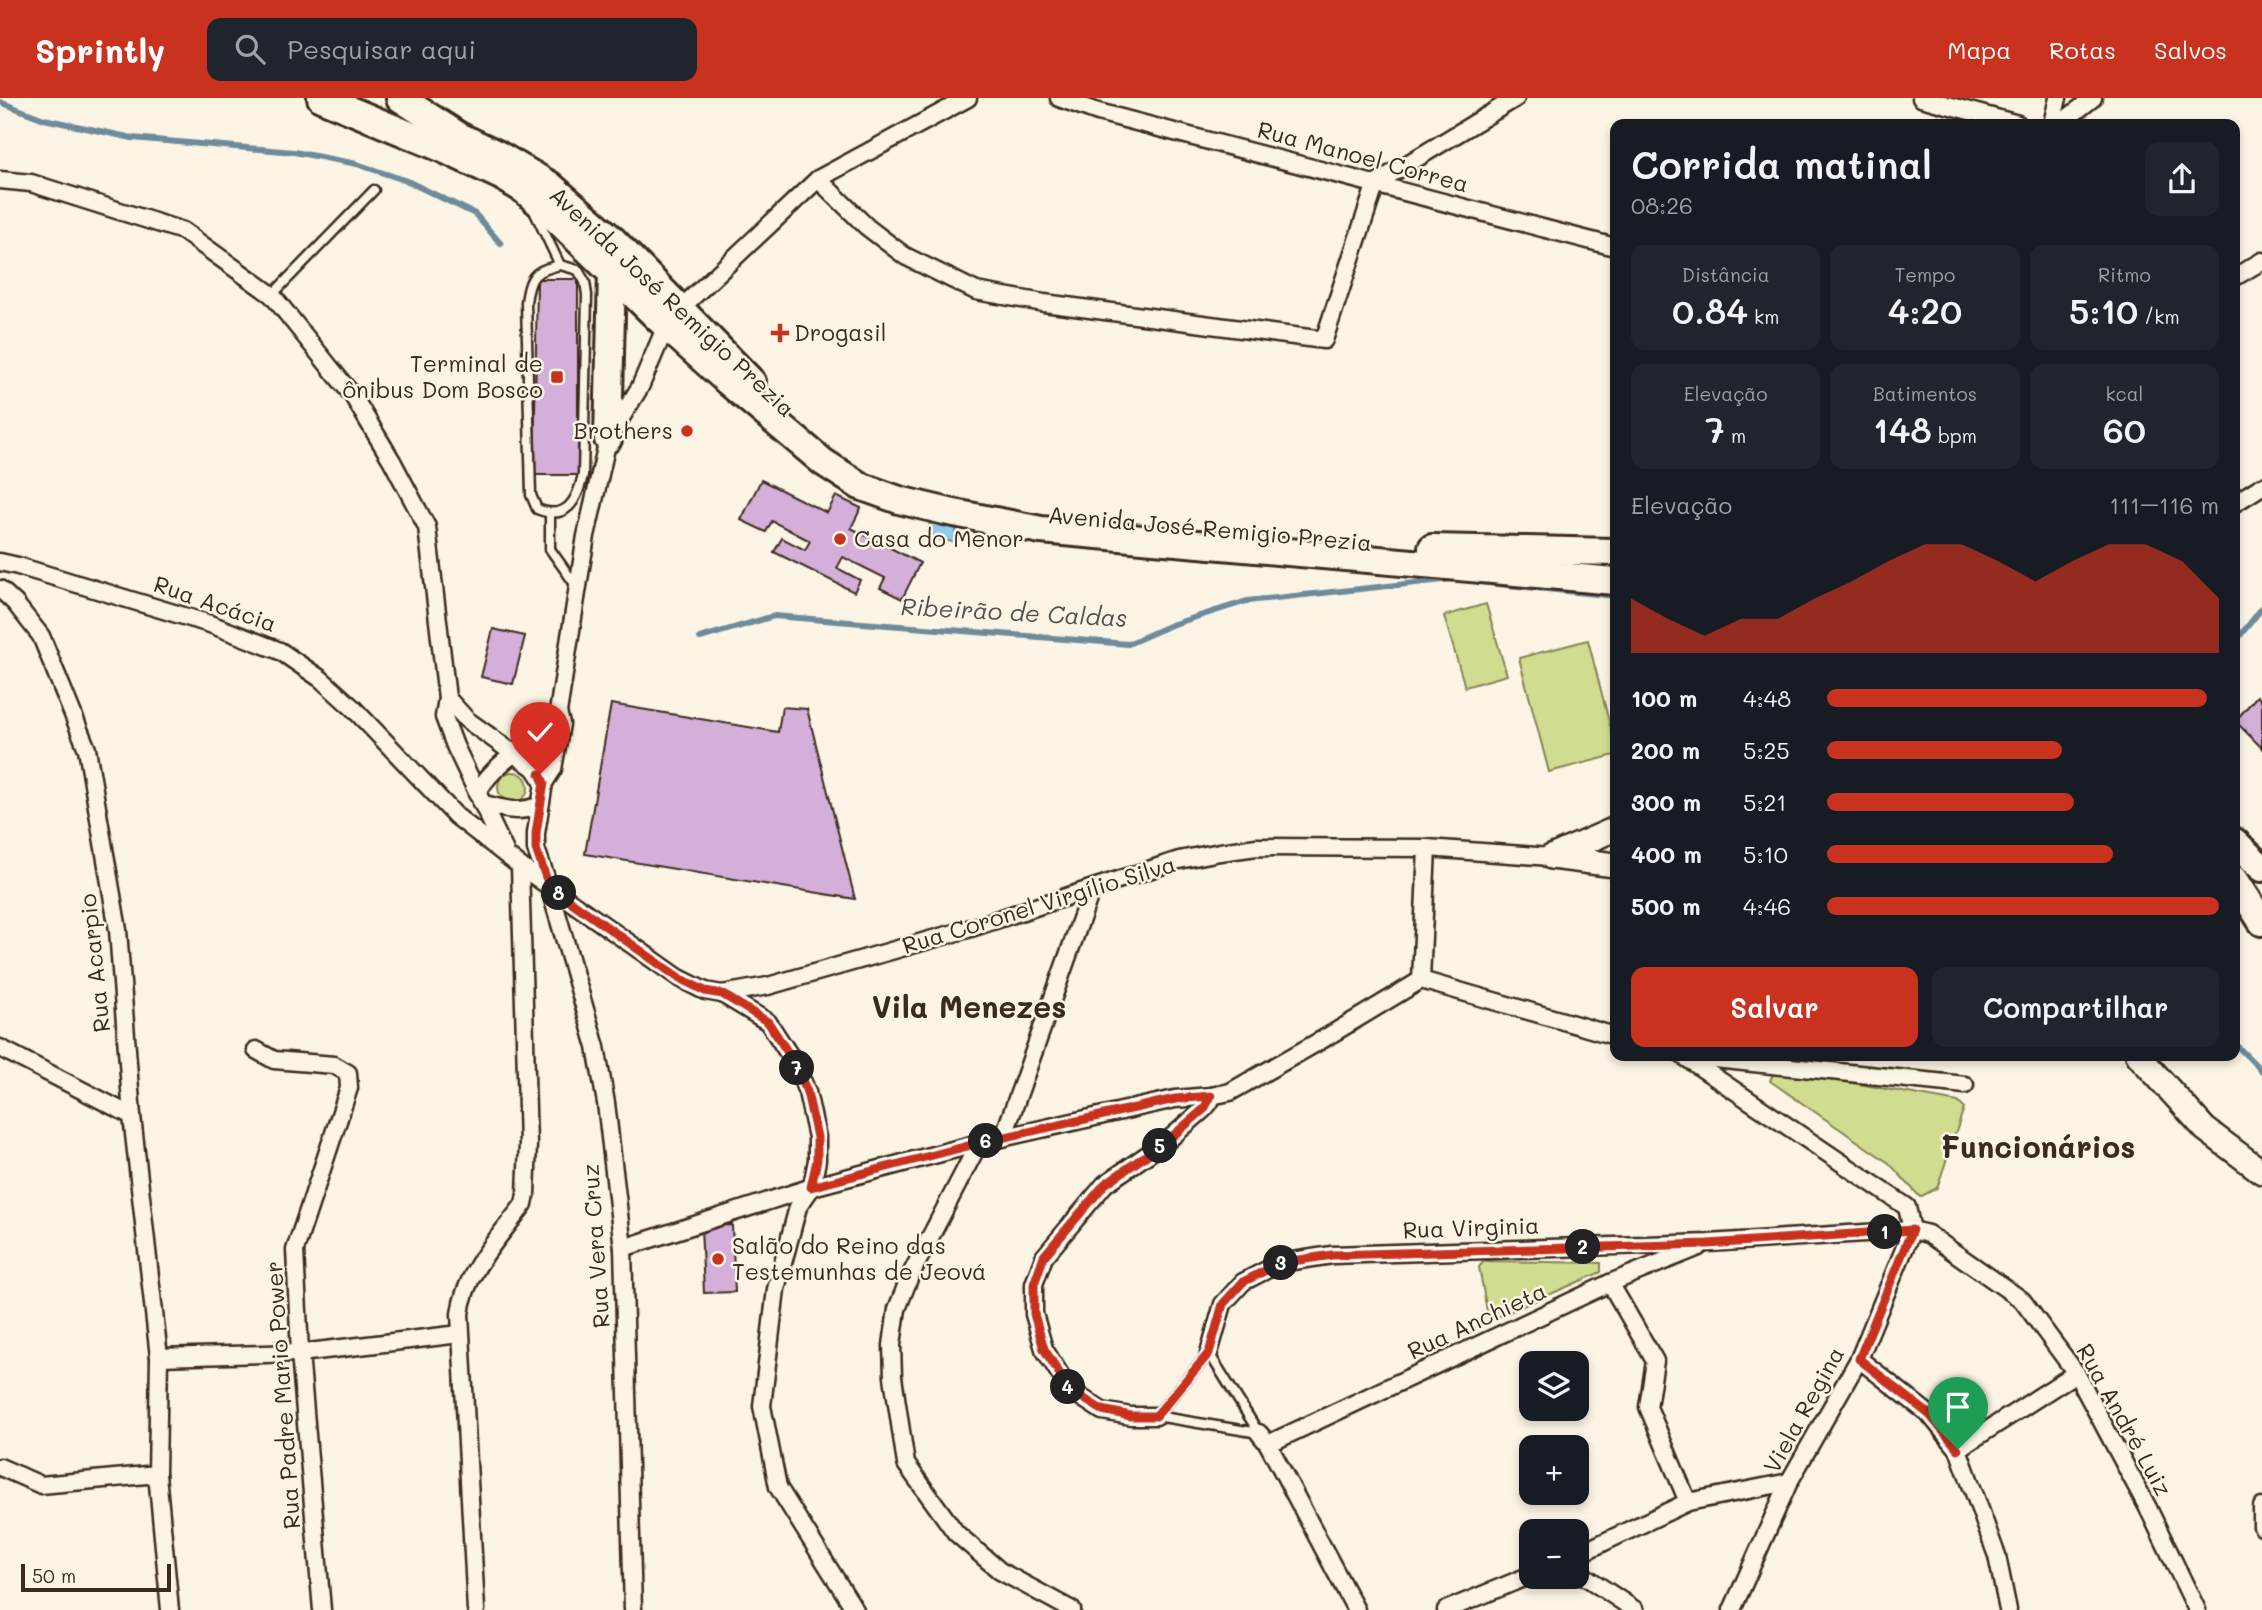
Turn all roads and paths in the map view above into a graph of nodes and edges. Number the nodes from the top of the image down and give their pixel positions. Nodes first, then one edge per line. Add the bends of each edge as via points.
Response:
1 (321, 98) edge
2 (400, 98) edge
3 (968, 98) edge
4 (1059, 98) edge
5 (1516, 98) edge
6 (1921, 98) edge
7 (2058, 98) edge
8 (2092, 98) edge
9 (1098, 105) edge
10 (1999, 119) edge
11 (2053, 119) edge
12 (2066, 119) edge
13 (818, 179) junction
14 (0, 180) edge
15 (1377, 183) junction
16 (374, 190) dead end
17 (524, 190) junction
18 (1610, 246) edge
19 (2262, 261) edge
20 (560, 265) junction
21 (612, 271) junction
22 (2240, 274) edge
23 (272, 295) junction
24 (674, 317) junction
25 (608, 439) junction
26 (2262, 486) edge
27 (2240, 500) edge
28 (550, 514) junction
29 (1610, 552) edge
30 (0, 562) edge
31 (1610, 581) edge
32 (0, 589) edge
33 (578, 589) junction
34 (447, 698) junction
35 (558, 712) junction
36 (513, 752) junction
37 (544, 783) junction
38 (479, 798) junction
39 (540, 805) junction
40 (1610, 831) edge
41 (2240, 847) edge
42 (1426, 848) junction
43 (1551, 857) junction
44 (514, 861) junction
45 (1610, 864) edge
46 (2262, 868) edge
47 (2240, 872) edge
48 (549, 886) junction
49 (2240, 888) edge
50 (1091, 891) junction
51 (2262, 896) edge
52 (2262, 922) edge
53 (1421, 980) junction
54 (722, 994) junction
55 (1610, 1035) edge
56 (0, 1048) edge
57 (256, 1050) dead end
58 (1692, 1061) edge
59 (1739, 1061) edge
60 (2143, 1061) edge
61 (1965, 1085) dead end
62 (1211, 1096) junction
63 (132, 1116) junction
64 (1003, 1138) junction
65 (979, 1143) junction
66 (2262, 1172) edge
67 (811, 1187) junction
68 (1912, 1230) junction
69 (1708, 1244) junction
70 (623, 1248) junction
71 (1610, 1283) junction
72 (460, 1334) junction
73 (300, 1353) junction
74 (1209, 1353) junction
75 (159, 1357) junction
76 (1859, 1359) junction
77 (2076, 1373) junction
78 (1156, 1416) junction
79 (1263, 1438) junction
80 (1958, 1449) junction
81 (0, 1467) edge
82 (157, 1474) junction
83 (1789, 1482) junction
84 (1688, 1502) junction
85 (2262, 1507) edge
86 (2262, 1527) edge
87 (1589, 1549) edge
88 (1589, 1579) edge
89 (1519, 1580) edge
90 (170, 1610) edge
91 (322, 1610) edge
92 (476, 1610) edge
93 (634, 1610) edge
94 (855, 1610) edge
95 (1072, 1610) edge
96 (1356, 1610) edge
97 (1446, 1610) edge
98 (1635, 1610) edge
99 (1732, 1610) edge
100 (2008, 1610) edge
101 (2197, 1610) edge

1 - 17 main road, Avenida José Remigio Prezia via 441,148
2 - 24 main road, Avenida José Remigio Prezia via 551,185 612,239
3 - 13 street
4 - 9 street, Rua Manoel Correa
5 - 15 street
6 - 10 street
7 - 11 street
8 - 12 street
9 - 15 street, Rua Manoel Correa
13 - 15 street via 905,256 976,291 1324,340
13 - 24 street
14 - 23 street via 31,183 183,231
15 - 18 street, Rua Manoel Correa
16 - 23 lane
17 - 20 lane
17 - 21 main road, Avenida José Remigio Prezia
19 - 22 street
20 - 28 lane via 542,269 529,280 526,302 531,495 537,509
20 - 28 lane via 578,270 586,282 583,475 579,493 567,509
21 - 24 main road, Avenida José Remigio Prezia
21 - 25 main road
23 - 34 street via 353,396 427,527
24 - 25 street, Rua Vera Cruz
24 - 29 main road, Avenida José Remigio Prezia via 825,442 869,471 940,496 1096,522 1403,547
24 - 31 main road, Avenida José Remigio Prezia via 783,430 823,462 860,486 924,506 1041,530
25 - 33 street, Rua Vera Cruz
26 - 27 street
28 - 33 lane via 550,548
30 - 44 street, Rua Acácia via 210,624 280,651 321,679 456,816
32 - 63 street, Rua Acarpio via 41,636 87,749 118,930
33 - 35 street, Rua Vera Cruz
34 - 36 street via 467,720
34 - 38 street via 444,717
35 - 36 street
35 - 37 street, Rua Vera Cruz via 561,724 553,769
36 - 37 street via 534,768
36 - 38 street via 496,768
37 - 39 street, Rua Vera Cruz
38 - 39 street via 510,811
38 - 44 street
39 - 48 street, Rua Vera Cruz via 536,849
40 - 43 street
41 - 46 main road
42 - 43 street, Rua Coronel Virgílio Silva
42 - 50 street, Rua Coronel Virgílio Silva via 1257,847 1179,860
42 - 53 street
43 - 45 street, Rua Coronel Virgílio Silva
44 - 48 street, Rua Coronel Virgílio Silva
44 - 72 street via 528,1144 526,1194 524,1204 471,1276 462,1298
47 - 51 main road
48 - 54 street, Rua Coronel Virgílio Silva via 679,978
48 - 70 street, Rua Vera Cruz via 596,1047
49 - 52 main road
50 - 54 street, Rua Coronel Virgílio Silva via 768,986
50 - 64 street
53 - 55 street
53 - 62 street via 1230,1092
54 - 67 street via 768,1022 796,1065 817,1137
56 - 63 street
57 - 73 street, Rua Padre Mario Power via 274,1060 334,1065 348,1073 349,1088 295,1250
58 - 68 street via 1907,1207
59 - 61 street
60 - 66 street via 2205,1129
62 - 64 street via 1175,1099
62 - 78 street via 1204,1109 1167,1141 1105,1184 1044,1256 1034,1284 1034,1314 1044,1349 1070,1390 1102,1410
63 - 75 street, Rua Acarpio
64 - 65 street
65 - 67 street
65 - 95 street via 897,1309 892,1377 906,1464 956,1533 1000,1571
67 - 70 street
67 - 94 street via 798,1207 776,1289 762,1406 778,1487
68 - 69 street, Rua Virginia
68 - 76 street, Viela Regina
68 - 77 street, Rua André Luiz via 1928,1234 2022,1300
69 - 71 street, Rua Anchieta
69 - 74 street, Rua Virginia via 1332,1255 1280,1263 1243,1282 1223,1304
70 - 93 street, Rua Vera Cruz
71 - 79 street, Rua Anchieta
71 - 84 street via 1655,1361 1648,1407
72 - 73 street
72 - 92 street
73 - 75 street
73 - 91 street, Rua Padre Mario Power
74 - 78 lane
74 - 79 lane
75 - 82 street, Rua Acarpio
76 - 80 street via 1930,1415
76 - 83 street, Viela Regina
77 - 80 street
77 - 101 street, Rua André Luiz
78 - 79 lane
79 - 96 street
80 - 100 street via 1997,1556
81 - 82 street via 41,1485
82 - 90 street, Rua Acarpio
83 - 84 street
83 - 99 street, Viela Regina
84 - 87 street
85 - 86 street
88 - 98 street
89 - 97 street

